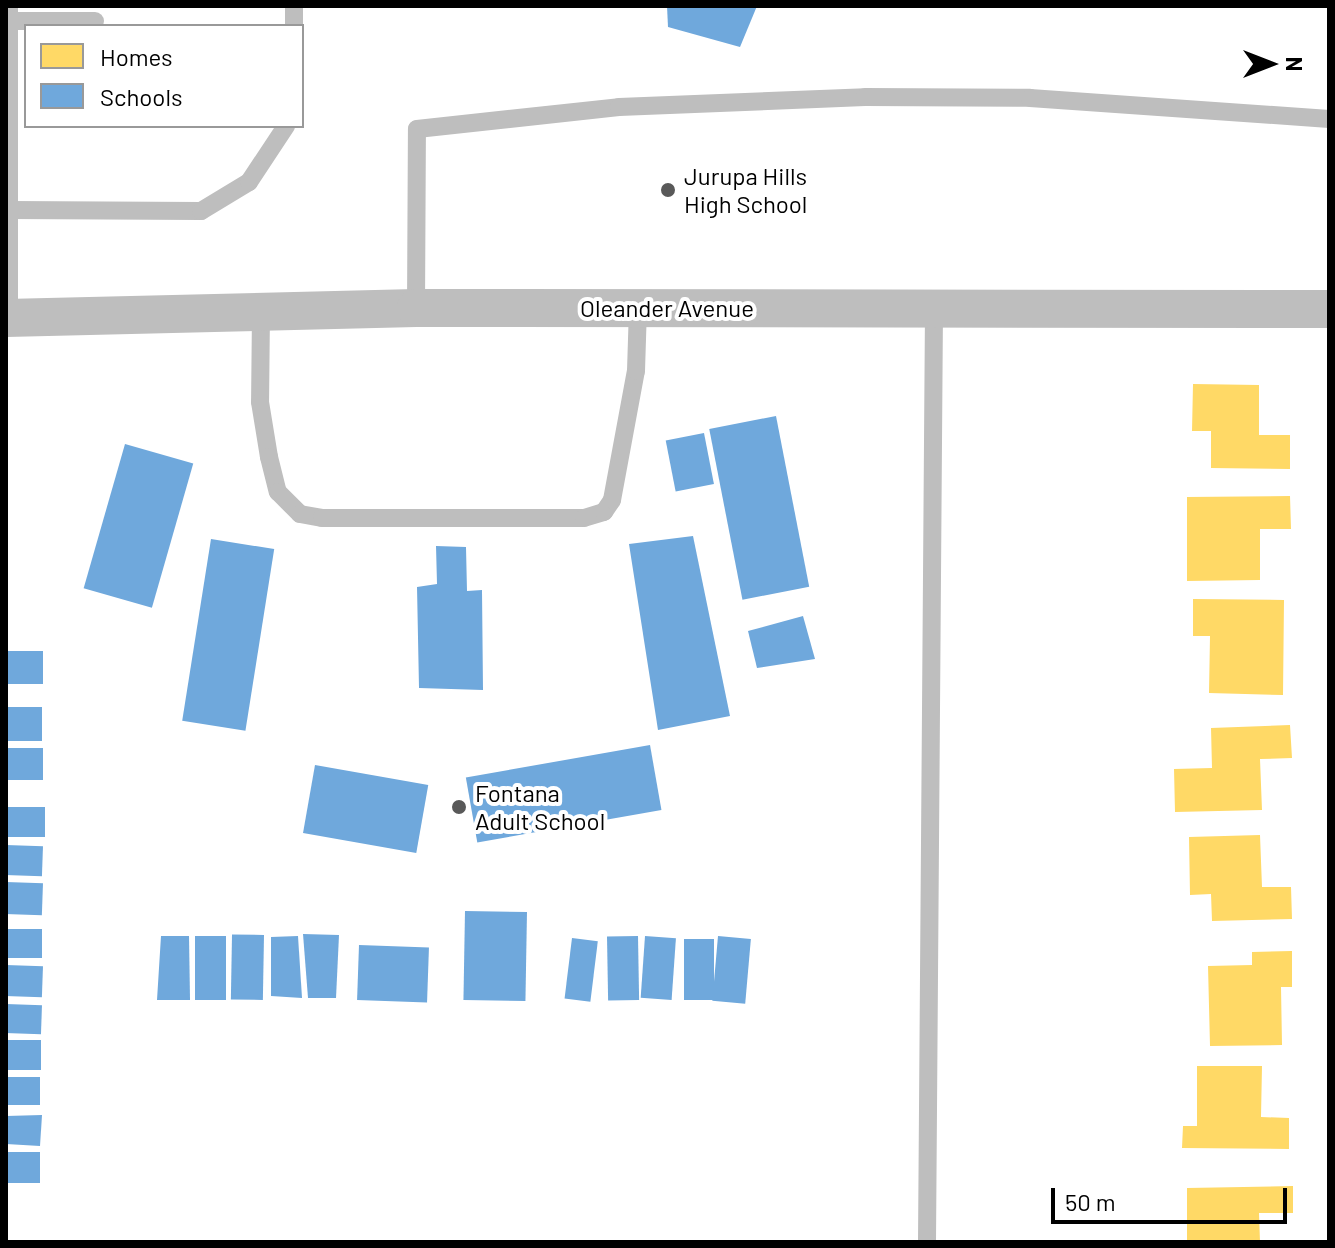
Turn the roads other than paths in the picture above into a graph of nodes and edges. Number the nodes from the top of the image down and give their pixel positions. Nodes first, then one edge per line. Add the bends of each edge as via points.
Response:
1 (9, 14) edge
2 (95, 21) dead end
3 (1329, 119) edge
4 (285, 128) edge
5 (9, 210) junction
6 (416, 308) junction
7 (638, 308) junction
8 (934, 309) junction
9 (1329, 309) edge
10 (261, 312) junction
11 (8, 318) edge
12 (927, 1242) edge

1 - 2 lane
1 - 5 lane
3 - 6 lane via 1030,98 865,97 619,107 417,129
4 - 5 lane via 249,182 201,211
5 - 11 lane
6 - 7 street, Oleander Avenue
6 - 10 street, Oleander Avenue
7 - 8 street, Oleander Avenue
7 - 10 lane via 636,371 612,500 604,512 584,518 300,514 278,492 269,457 260,402
8 - 9 street, Oleander Avenue
8 - 12 lane
10 - 11 street, Oleander Avenue

